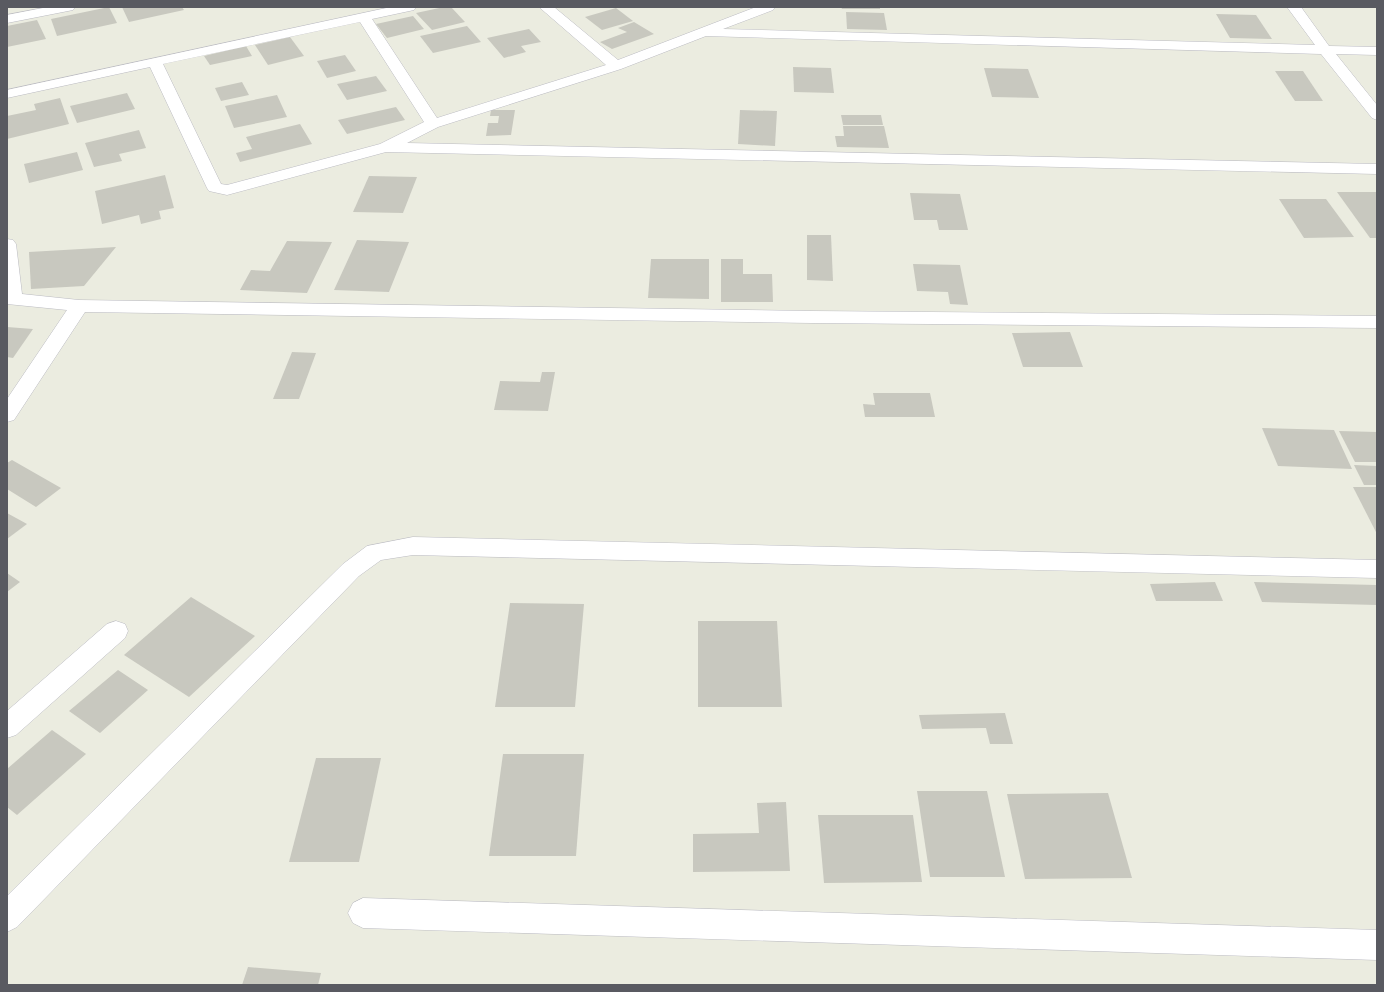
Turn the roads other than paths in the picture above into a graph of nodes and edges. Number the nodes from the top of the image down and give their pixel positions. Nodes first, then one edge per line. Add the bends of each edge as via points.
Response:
1 (68, 7) edge
2 (409, 7) edge
3 (546, 7) edge
4 (768, 7) edge
5 (1294, 7) edge
6 (378, 10) edge
7 (364, 17) junction
8 (7, 19) edge
9 (699, 33) junction
10 (1325, 50) junction
11 (1377, 51) edge
12 (155, 62) junction
13 (616, 66) junction
14 (7, 94) edge
15 (1377, 115) edge
16 (433, 124) junction
17 (386, 147) junction
18 (1377, 170) edge
19 (7, 244) edge
20 (10, 298) edge
21 (79, 306) junction
22 (1377, 322) edge
23 (7, 415) edge
24 (1377, 569) edge
25 (116, 631) dead end
26 (7, 727) edge
27 (363, 913) dead end
28 (7, 917) edge
29 (1377, 945) edge

1 - 8 street
2 - 6 street
3 - 13 street
4 - 9 street
5 - 10 street
6 - 7 street
7 - 12 street
7 - 16 street
9 - 10 street
9 - 13 street
10 - 11 street
10 - 15 street
12 - 14 street
12 - 17 street via 215,188 227,190
13 - 16 street
16 - 17 street
17 - 18 street
19 - 20 street
20 - 21 street
21 - 22 street
21 - 23 street
24 - 28 street via 413,546 375,552 351,570
25 - 26 street
27 - 29 street

